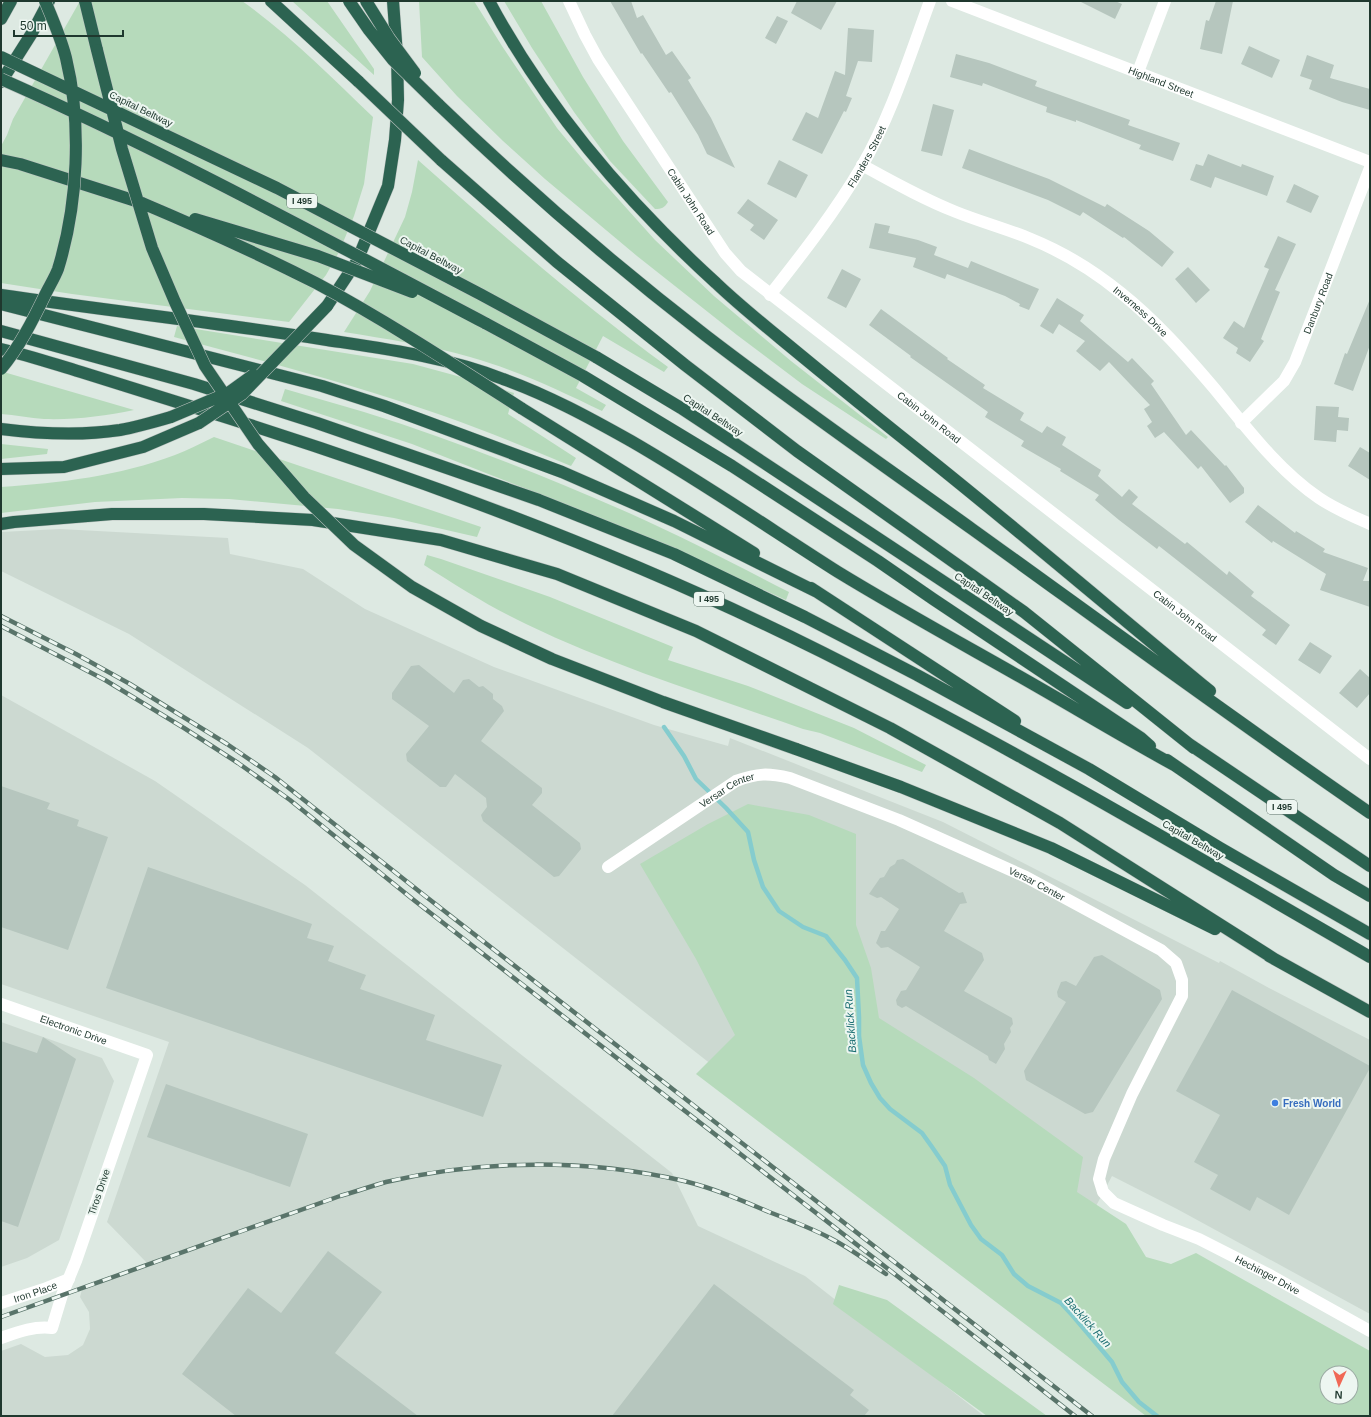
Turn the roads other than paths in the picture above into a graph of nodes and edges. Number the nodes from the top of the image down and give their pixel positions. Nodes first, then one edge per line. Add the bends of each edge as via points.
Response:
1 (11, 1) edge
2 (45, 1) edge
3 (49, 1) edge
4 (85, 1) edge
5 (271, 1) edge
6 (349, 1) edge
7 (366, 1) edge
8 (393, 1) edge
9 (489, 1) edge
10 (569, 1) edge
11 (930, 1) edge
12 (952, 1) edge
13 (1165, 1) edge
14 (1, 19) edge
15 (1, 57) edge
16 (1138, 72) junction
17 (1, 79) edge
18 (1, 82) edge
19 (438, 104) junction
20 (1, 160) edge
21 (1370, 162) edge
22 (862, 165) junction
23 (1370, 168) edge
24 (142, 203) junction
25 (1, 295) edge
26 (770, 295) junction
27 (1, 304) edge
28 (485, 323) junction
29 (1, 331) edge
30 (1, 349) edge
31 (286, 350) junction
32 (1, 369) edge
33 (1241, 422) junction
34 (1, 429) edge
35 (1, 469) edge
36 (1, 524) edge
37 (1370, 524) edge
38 (817, 592) junction
39 (1194, 748) junction
40 (1370, 759) edge
41 (1296, 762) junction
42 (1174, 765) junction
43 (1089, 770) junction
44 (1370, 813) edge
45 (1370, 866) edge
46 (608, 867) dead end
47 (1370, 896) edge
48 (1370, 934) edge
49 (1370, 957) edge
50 (1276, 960) junction
51 (1, 1004) edge
52 (1370, 1012) edge
53 (147, 1055) joint
54 (1163, 1225) joint
55 (69, 1279) junction
56 (1, 1303) edge
57 (1370, 1331) edge
58 (1, 1338) edge

1 - 14 highway
2 - 32 highway, bridge via 58,31 66,59 74,104 76,158 72,211 58,270 32,323
3 - 18 highway
4 - 50 highway, bridge via 122,149 152,248 205,366 258,444 304,497 354,545 412,587 481,626 663,702 909,790 1051,848
5 - 39 highway, bridge via 441,160 556,262 797,451 1024,612
6 - 19 highway, bridge via 393,60
7 - 19 highway, bridge via 389,38
8 - 31 highway, bridge via 398,100 388,186 357,261 327,306
9 - 41 highway via 536,79 573,129 643,211 715,283
10 - 26 street, Cabin John Road via 598,59 725,253 741,272
11 - 22 street, Flanders Street via 888,112
12 - 16 street, Highland Street
13 - 16 street
15 - 39 highway, Capital Beltway / I 495, bridge via 277,188 596,358 681,408
16 - 21 street, Highland Street
17 - 28 highway, bridge via 205,176
19 - 41 highway via 562,219 706,336 838,434
20 - 24 highway, bridge
22 - 26 street, Flanders Street via 819,232
22 - 33 street, Inverness Drive via 920,196 1031,239 1086,268 1149,316
23 - 33 street, Danbury Road via 1295,362 1284,381
24 - 28 highway, bridge via 318,256
24 - 38 highway, bridge via 247,249 385,323
25 - 42 highway via 262,330 374,348 431,358 501,377 568,407 679,469 888,602
26 - 40 street, Cabin John Road
27 - 38 highway via 322,386 384,406 562,472 674,520
28 - 42 highway via 583,376 738,470 871,556 1141,738
29 - 43 highway via 194,384 317,423 539,500 674,554 917,675
30 - 49 highway, Capital Beltway / I 495 via 264,428 361,461 468,499 645,570 819,651 952,719 1139,822
31 - 34 highway, bridge via 228,393 171,417 122,430 93,433 57,434
31 - 35 highway, bridge via 242,394 199,423 142,447 64,466
33 - 37 street, Inverness Drive via 1273,458 1319,498 1344,513
36 - 50 highway via 112,514 204,514 313,520 441,540 557,574 696,630 890,728 1060,823
38 - 43 highway
39 - 45 highway, Capital Beltway / I 495
41 - 44 highway
42 - 47 highway via 1334,875
43 - 48 highway
46 - 54 street, Versar Center via 736,781 752,775 772,774 790,778 899,820 1026,877 1161,950 1176,963 1182,980 1182,996 1132,1094 1104,1159 1099,1179 1103,1192 1114,1202
50 - 52 highway
51 - 53 street, Electronic Drive
53 - 55 street, Tiros Drive
54 - 57 street, Hechinger Drive via 1199,1239 1266,1273
55 - 56 street, Iron Place via 44,1290
55 - 58 street, Tiros Drive via 52,1328 40,1327

